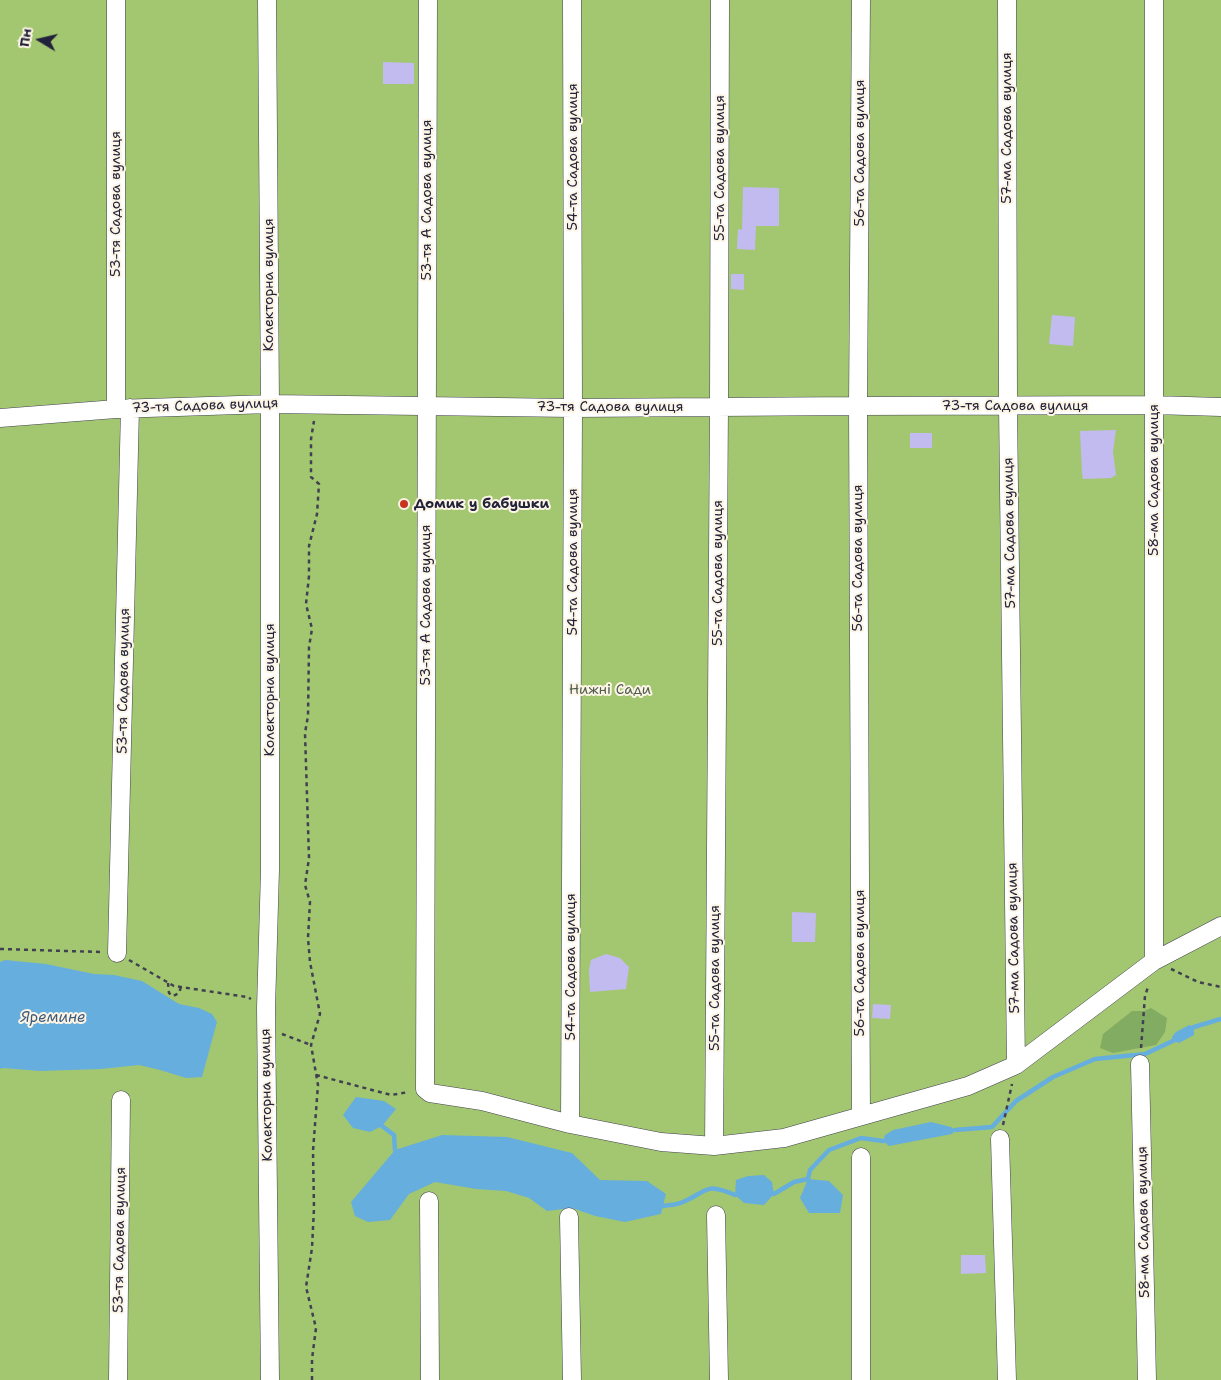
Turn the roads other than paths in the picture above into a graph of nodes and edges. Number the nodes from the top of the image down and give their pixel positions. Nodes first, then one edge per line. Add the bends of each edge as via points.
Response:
1 (116, 0) edge
2 (268, 0) edge
3 (428, 0) edge
4 (572, 0) edge
5 (720, 0) edge
6 (861, 0) edge
7 (1007, 0) edge
8 (1154, 0) edge
9 (270, 404) junction
10 (426, 405) junction
11 (1154, 405) junction
12 (719, 406) junction
13 (858, 406) junction
14 (1008, 406) junction
15 (1221, 407) edge
16 (573, 408) junction
17 (123, 409) junction
18 (0, 418) edge
19 (1221, 926) edge
20 (117, 953) road end
21 (1154, 961) junction
22 (1140, 1064) dead end
23 (1016, 1065) junction
24 (121, 1100) dead end
25 (861, 1116) junction
26 (570, 1124) junction
27 (1002, 1132) road end
28 (714, 1146) junction
29 (861, 1158) dead end
30 (429, 1201) dead end
31 (716, 1215) dead end
32 (569, 1217) dead end
33 (118, 1380) edge
34 (270, 1380) edge
35 (430, 1380) edge
36 (572, 1380) edge
37 (719, 1380) edge
38 (861, 1380) edge
39 (1006, 1380) edge
40 (1147, 1380) edge

1 - 17 street, 53-тя Садова вулиця
2 - 9 street, Колекторна вулиця
3 - 10 street, 53-тя А Садова вулиця
4 - 16 street, 54-та Садова вулиця
5 - 12 street, 55-та Садова вулиця
6 - 13 street, 56-та Садова вулиця
7 - 14 street, 57-ма Садова вулиця
8 - 11 street, 58-ма Садова вулиця
9 - 10 street, 73-тя Садова вулиця
9 - 17 street, 73-тя Садова вулиця
9 - 34 street, Колекторна вулиця via 270,860 266,1008
10 - 16 street, 73-тя Садова вулиця
10 - 26 street, 53-тя А Садова вулиця via 425,1090
11 - 14 street, 73-тя Садова вулиця
11 - 15 street, 73-тя Садова вулиця
11 - 21 street, 58-ма Садова вулиця
12 - 13 street, 73-тя Садова вулиця
12 - 16 street, 73-тя Садова вулиця
12 - 28 street, 55-та Садова вулиця
13 - 14 street, 73-тя Садова вулиця
13 - 25 street, 56-та Садова вулиця
14 - 23 street, 57-ма Садова вулиця
16 - 26 street, 54-та Садова вулиця
17 - 18 street, 73-тя Садова вулиця
17 - 20 street, 53-тя Садова вулиця
19 - 21 street
21 - 23 street
22 - 40 street, 58-ма Садова вулиця
23 - 25 street via 968,1086
24 - 33 street, 53-тя Садова вулиця
25 - 28 street via 784,1138
26 - 28 street via 661,1142
27 - 39 street
29 - 38 street
30 - 35 street
31 - 37 street
32 - 36 street

